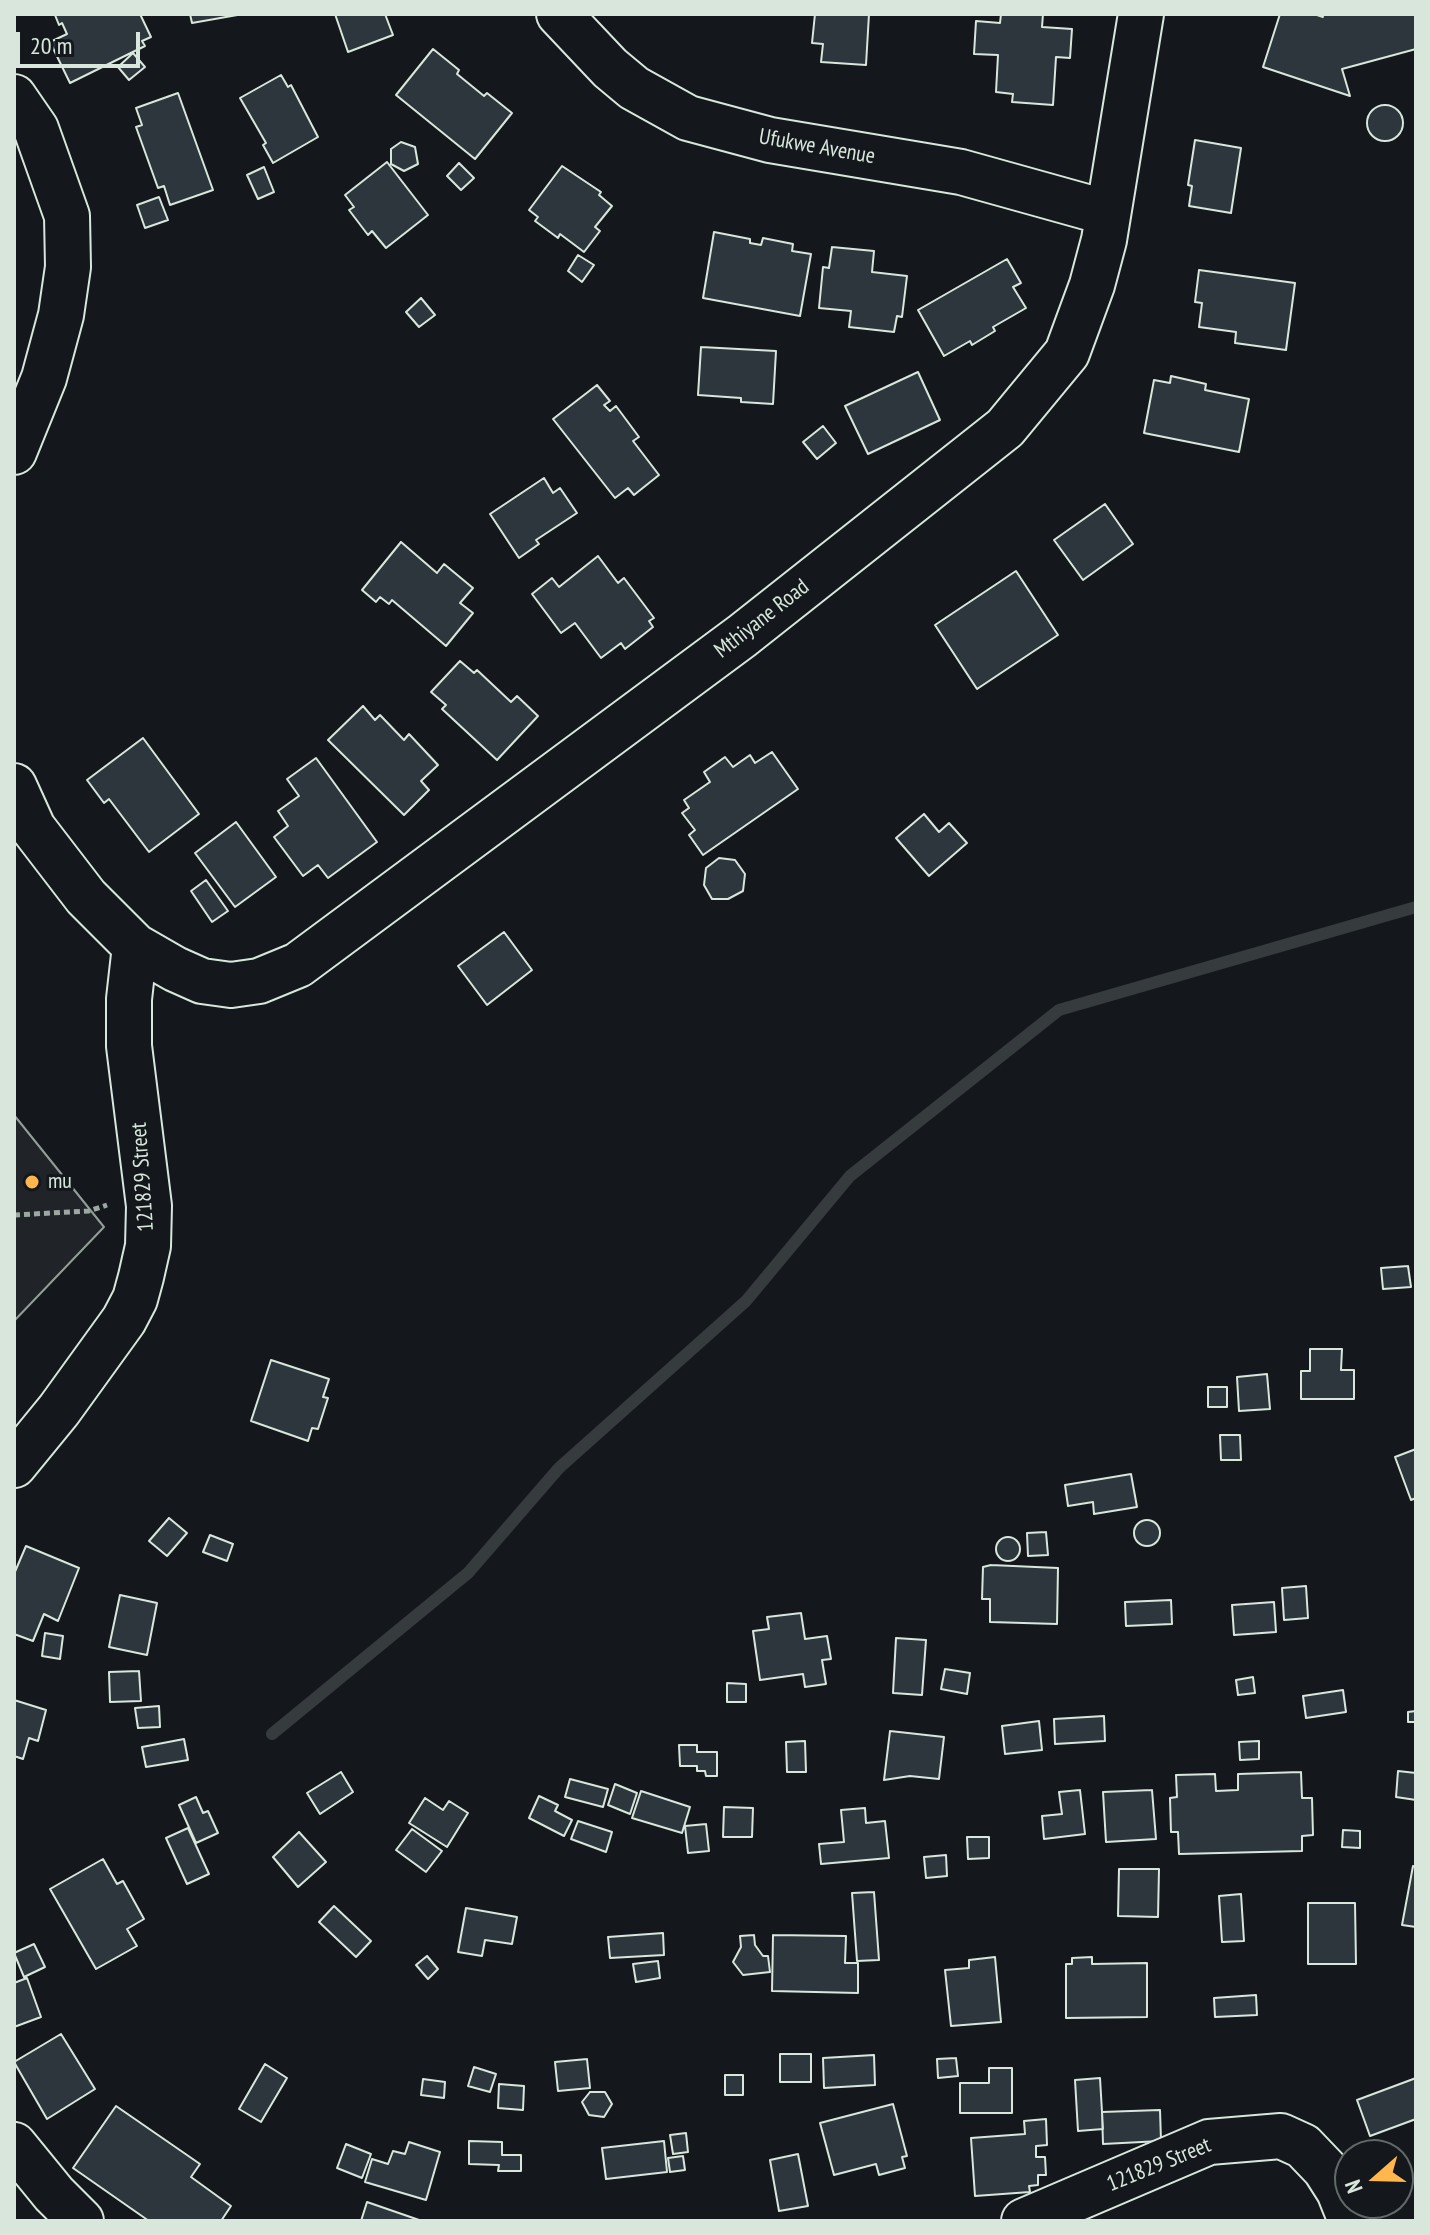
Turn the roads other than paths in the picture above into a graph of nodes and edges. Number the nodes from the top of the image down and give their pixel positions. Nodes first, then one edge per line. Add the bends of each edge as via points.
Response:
1 (559, 14) edge
2 (1141, 14) edge
3 (14, 97) edge
4 (1108, 213) junction
5 (14, 452) edge
6 (14, 786) edge
7 (135, 946) junction
8 (14, 1465) edge
9 (14, 2145) edge
10 (56, 2212) edge
11 (1024, 2221) edge
12 (1351, 2221) edge

1 - 4 street, Ufukwe Avenue via 634,88 688,118 770,140 961,172
2 - 4 street, Mthiyane Road
3 - 5 street via 36,129 67,216 68,267 44,378
4 - 7 street, Mthiyane Road via 1092,285 1067,353 1005,428 742,636 298,965 259,981 231,985 202,981
6 - 7 street, Mthiyane Road via 33,828 86,897
7 - 8 street, 121829 Street via 129,1046 148,1190 148,1246 124,1320
9 - 10 street
11 - 12 street, 121829 Street via 1209,2142 1281,2136 1303,2146 1325,2169

